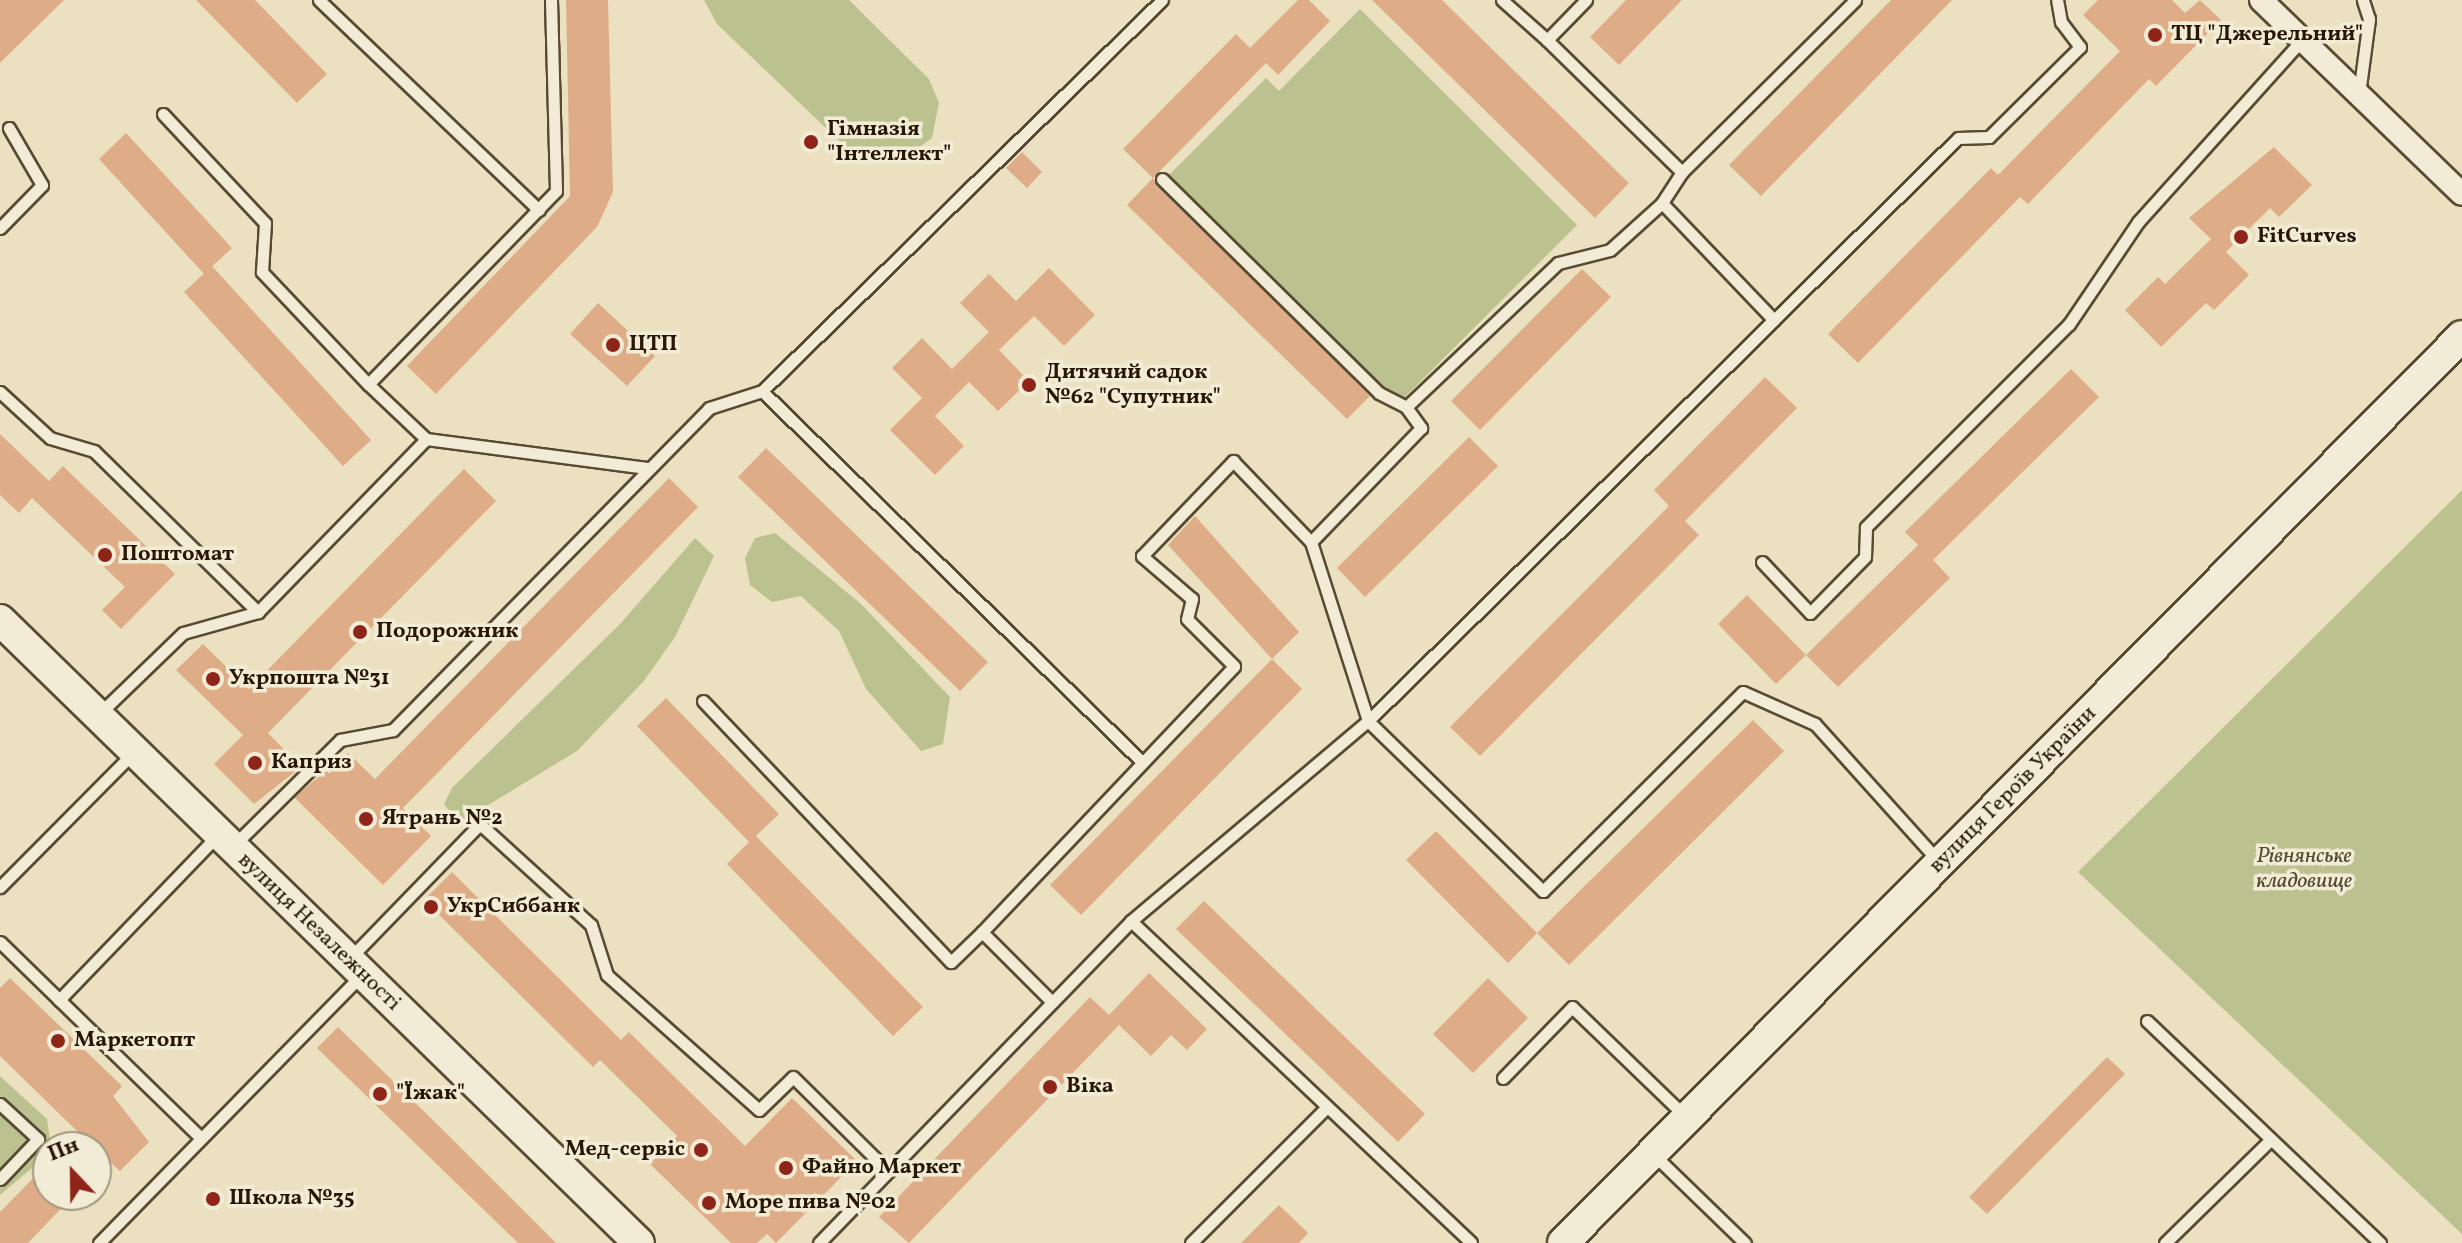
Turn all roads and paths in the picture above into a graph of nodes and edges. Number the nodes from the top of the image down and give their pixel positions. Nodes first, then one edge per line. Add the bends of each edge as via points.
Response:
1 (319, 0) edge
2 (551, 0) edge
3 (1162, 0) edge
4 (1502, 0) edge
5 (1586, 0) edge
6 (1855, 0) edge
7 (2057, 0) edge
8 (2261, 0) edge
9 (2363, 0) edge
10 (1547, 40) junction
11 (2302, 40) junction
12 (2359, 95) junction
13 (163, 114) dead end
14 (9, 128) dead end
15 (1682, 172) junction
16 (1162, 179) dead end
17 (2462, 194) edge
18 (1662, 203) junction
19 (539, 210) junction
20 (0, 228) edge
21 (1774, 320) junction
22 (2462, 336) edge
23 (368, 384) junction
24 (762, 391) junction
25 (0, 392) edge
26 (1406, 407) junction
27 (426, 439) junction
28 (647, 468) junction
29 (1311, 542) junction
30 (1762, 562) dead end
31 (258, 612) junction
32 (0, 620) edge
33 (703, 701) dead end
34 (98, 715) junction
35 (1368, 721) junction
36 (134, 751) junction
37 (1142, 762) junction
38 (226, 840) junction
39 (1940, 863) junction
40 (0, 887) edge
41 (1131, 921) junction
42 (982, 932) junction
43 (0, 942) edge
44 (355, 966) junction
45 (59, 1000) junction
46 (1052, 1002) junction
47 (2147, 1021) dead end
48 (1503, 1078) dead end
49 (0, 1104) edge
50 (1327, 1107) junction
51 (1687, 1118) junction
52 (201, 1138) junction
53 (2268, 1142) junction
54 (1652, 1153) junction
55 (888, 1171) junction
56 (0, 1179) edge
57 (99, 1243) edge
58 (639, 1243) edge
59 (819, 1243) edge
60 (1191, 1243) edge
61 (1471, 1243) edge
62 (1563, 1243) edge
63 (1745, 1243) edge
64 (2165, 1243) edge
65 (2380, 1243) edge

1 - 19 lane
2 - 19 lane via 556,191
3 - 24 lane
4 - 10 lane
5 - 10 lane
6 - 15 lane
7 - 21 lane via 2061,22 2080,47 1989,137 1958,138
8 - 11 street
9 - 12 lane via 2369,19
10 - 15 lane
11 - 12 street
11 - 30 lane via 2138,222 2069,324 1866,527 1865,557 1810,613
12 - 17 street
13 - 23 lane via 265,223 262,272
14 - 20 lane via 42,185
15 - 18 lane
16 - 26 lane via 1379,393
18 - 21 lane
18 - 26 lane via 1610,250 1558,263
19 - 23 lane
21 - 35 lane
22 - 39 main road, вулиця Героїв України
23 - 27 lane
24 - 28 lane via 709,408
24 - 37 lane
25 - 31 lane via 50,438 94,451
26 - 29 lane via 1421,428
27 - 28 lane
27 - 31 lane
28 - 38 lane via 393,730 340,740
29 - 35 lane
29 - 37 lane via 1233,461 1142,556 1192,599 1187,619 1234,666
31 - 34 lane via 183,633
32 - 34 main road, вулиця Незалежності
33 - 42 lane via 951,962
34 - 36 main road, вулиця Незалежності
35 - 39 lane via 1543,891 1743,692 1815,724
35 - 41 lane
36 - 38 main road, вулиця Незалежності
36 - 40 lane
37 - 42 lane
38 - 44 main road, вулиця Незалежності
38 - 45 lane
39 - 51 main road, вулиця Героїв України
41 - 46 lane
41 - 50 lane
42 - 46 lane
43 - 45 lane
44 - 52 lane
44 - 55 lane via 480,824 591,925 607,975 759,1110 793,1077
44 - 58 main road, вулиця Незалежності
45 - 52 lane
46 - 55 lane
47 - 53 lane
48 - 51 lane via 1572,1007
49 - 56 lane via 38,1139
50 - 60 lane
50 - 61 lane
51 - 54 main road, вулиця Героїв України
52 - 57 lane
53 - 64 lane
53 - 65 lane
54 - 62 main road, вулиця Героїв України
54 - 63 lane
55 - 59 lane

